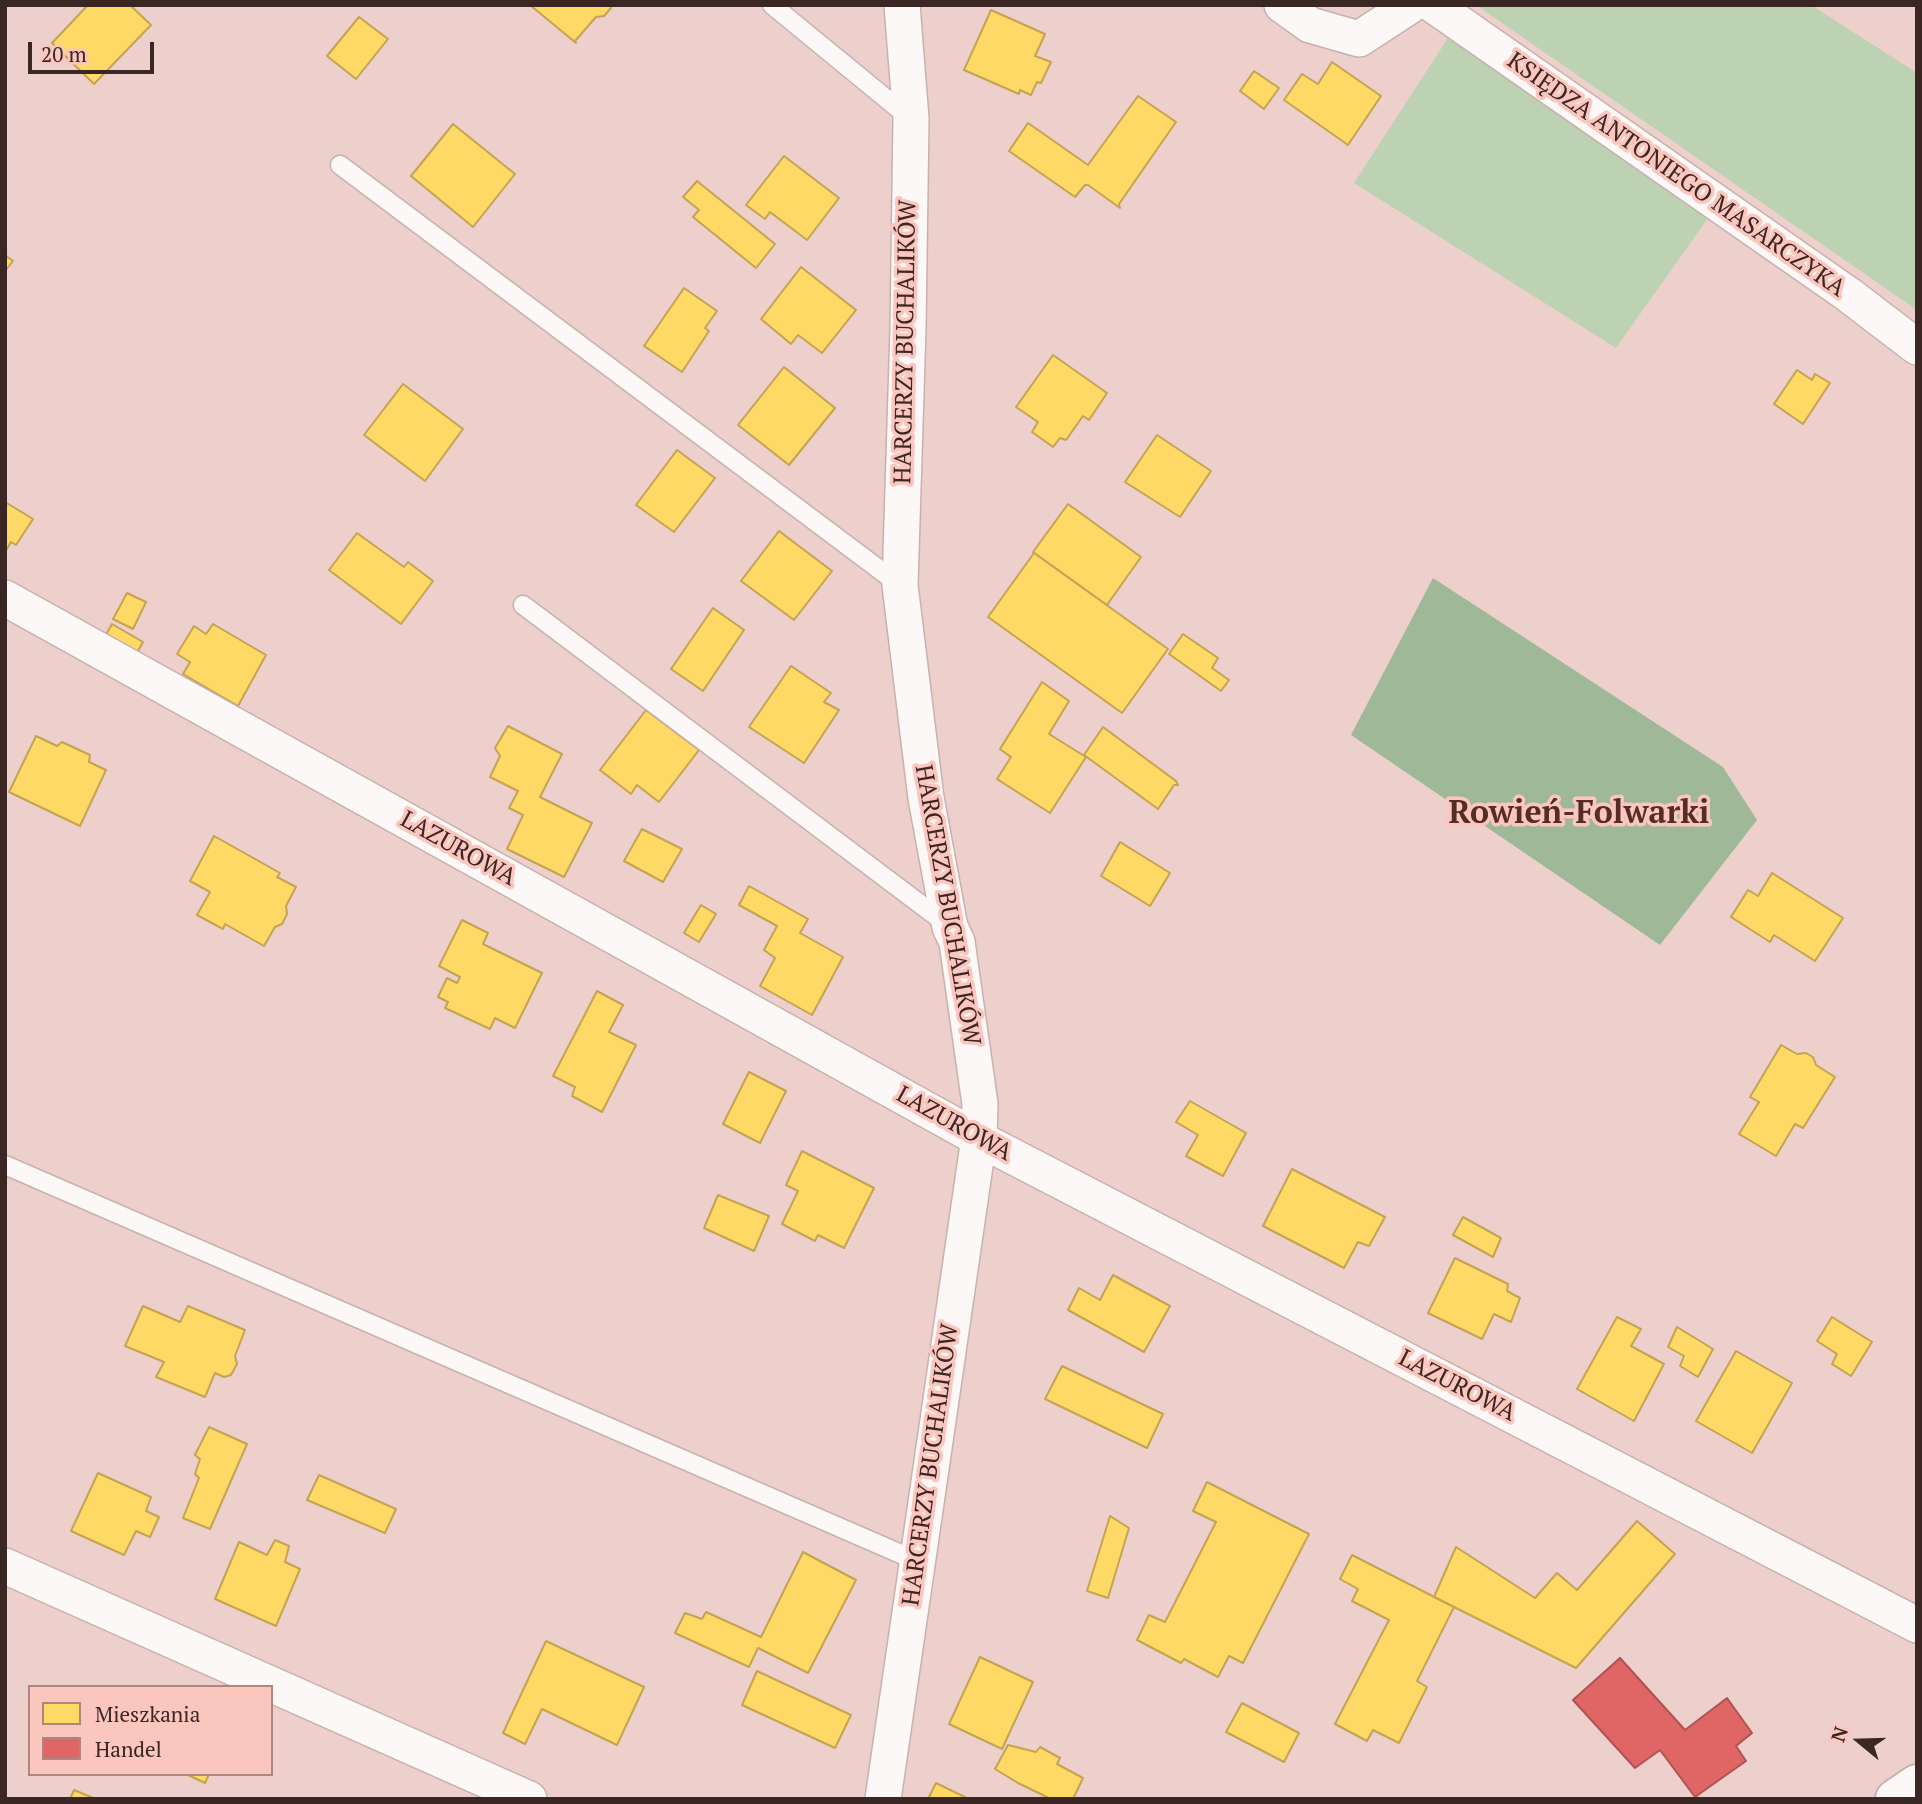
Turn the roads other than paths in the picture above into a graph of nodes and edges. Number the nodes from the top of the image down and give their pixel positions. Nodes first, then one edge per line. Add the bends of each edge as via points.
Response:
1 (772, 5) edge
2 (902, 5) edge
3 (1282, 5) edge
4 (1411, 5) edge
5 (1433, 5) edge
6 (911, 119) junction
7 (340, 165) dead end
8 (1917, 347) edge
9 (900, 584) junction
10 (5, 598) edge
11 (523, 605) dead end
12 (950, 927) junction
13 (979, 1138) junction
14 (5, 1165) edge
15 (917, 1561) junction
16 (5, 1566) edge
17 (1917, 1625) edge
18 (273, 1685) edge
19 (273, 1685) edge
20 (1917, 1784) edge
21 (529, 1799) edge
22 (884, 1799) edge
23 (1895, 1799) edge

1 - 6 lane
2 - 6 street, HARCERZY BUCHALIKÓW
3 - 4 street via 1310,24 1359,39
5 - 8 street, KSIĘDZA ANTONIEGO MASARCZYKA
6 - 9 street, HARCERZY BUCHALIKÓW
7 - 9 lane
9 - 12 street, HARCERZY BUCHALIKÓW via 926,798
10 - 13 street, LAZUROWA
11 - 12 lane
12 - 13 street, HARCERZY BUCHALIKÓW via 957,942 978,1090
13 - 15 street, HARCERZY BUCHALIKÓW
13 - 17 street, LAZUROWA
14 - 15 lane
15 - 22 street, HARCERZY BUCHALIKÓW
16 - 19 street
18 - 21 street
20 - 23 street

